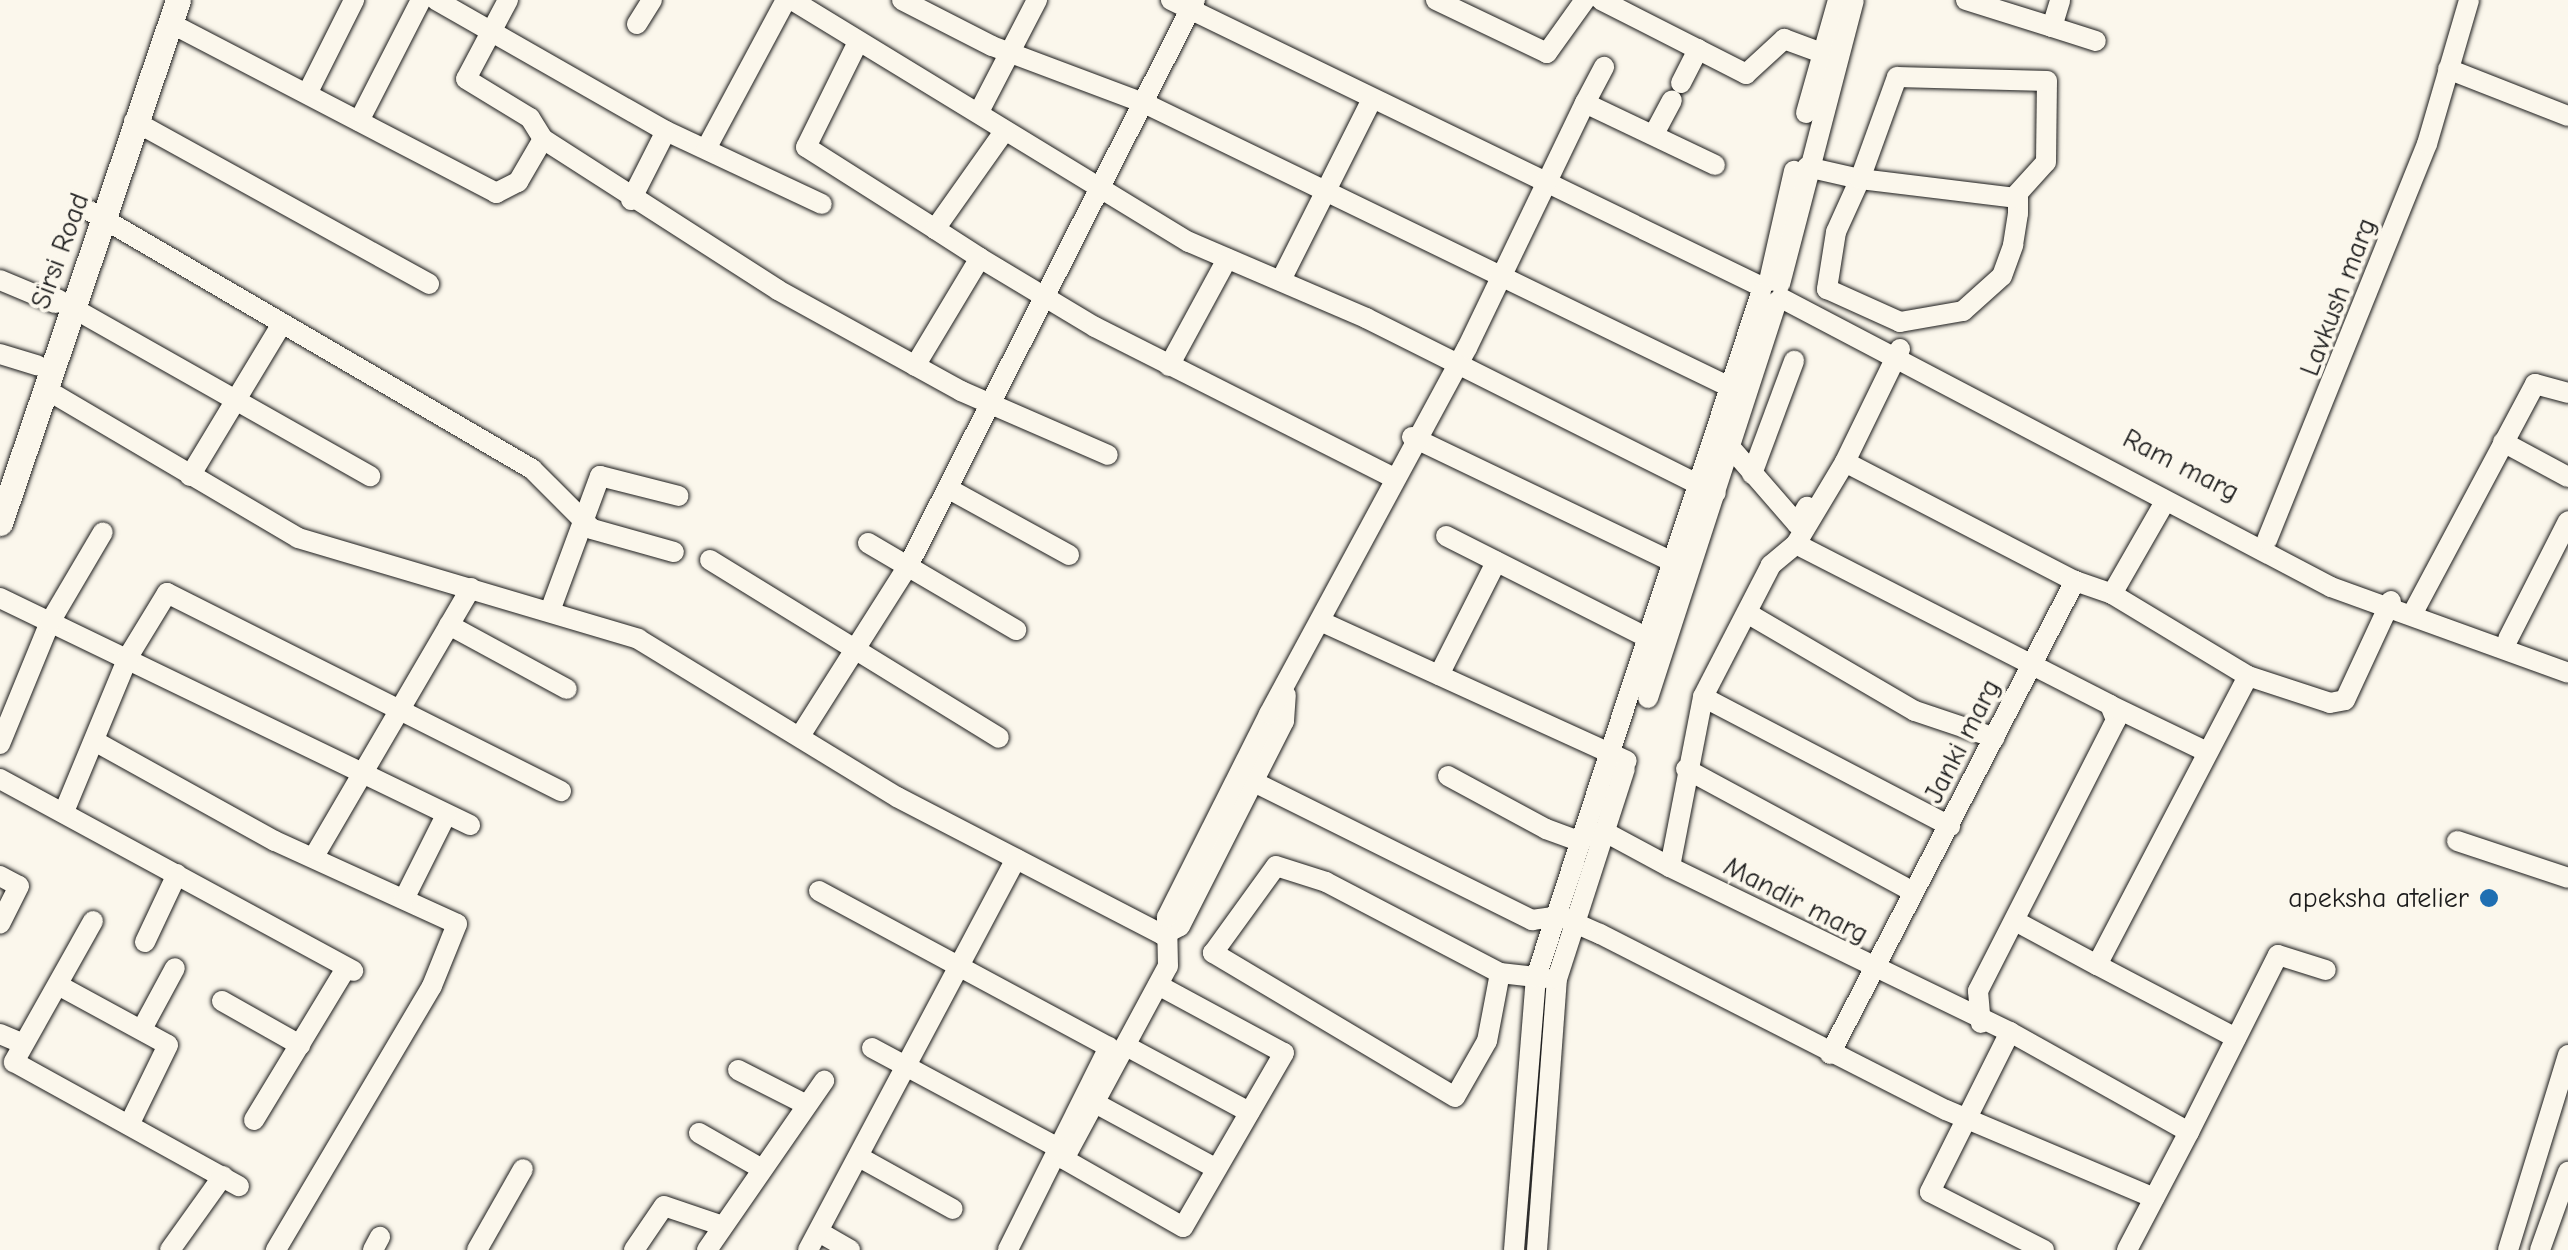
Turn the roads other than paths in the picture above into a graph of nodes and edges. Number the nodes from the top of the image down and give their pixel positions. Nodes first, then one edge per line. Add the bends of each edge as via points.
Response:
1 (354, 0) edge
2 (421, 0) edge
3 (436, 0) edge
4 (508, 0) edge
5 (652, 0) edge
6 (789, 0) edge
7 (902, 0) edge
8 (1037, 0) edge
9 (1171, 0) edge
10 (1436, 0) edge
11 (1585, 0) edge
12 (1601, 0) edge
13 (1838, 0) edge
14 (1854, 0) edge
15 (1966, 0) edge
16 (2060, 0) edge
17 (2469, 0) edge
18 (1193, 4) edge
19 (171, 8) edge
20 (638, 24) dead end
21 (2052, 27) junction
22 (490, 30) junction
23 (2096, 41) dead end
24 (856, 44) junction
25 (1698, 49) junction
26 (1013, 50) junction
27 (1822, 53) junction
28 (1604, 67) dead end
29 (2448, 68) junction
30 (308, 92) junction
31 (1372, 99) junction
32 (1144, 104) junction
33 (1585, 104) junction
34 (980, 110) junction
35 (2568, 116) edge
36 (134, 120) junction
37 (359, 120) junction
38 (666, 131) junction
39 (1003, 133) junction
40 (1654, 134) junction
41 (543, 139) junction
42 (706, 149) junction
43 (1715, 165) dead end
44 (1807, 166) junction
45 (1860, 179) junction
46 (1546, 188) junction
47 (1102, 189) junction
48 (1324, 194) junction
49 (2018, 198) junction
50 (630, 200) junction
51 (822, 204) dead end
52 (97, 215) junction
53 (935, 230) junction
54 (980, 258) junction
55 (1227, 259) junction
56 (0, 280) edge
57 (1282, 280) junction
58 (1500, 281) junction
59 (428, 284) dead end
60 (1773, 291) junction
61 (1043, 297) junction
62 (61, 302) junction
63 (281, 325) junction
64 (0, 354) edge
65 (1898, 354) junction
66 (1794, 361) dead end
67 (1452, 363) junction
68 (37, 365) junction
69 (914, 366) junction
70 (1170, 366) junction
71 (1874, 376) dead end
72 (47, 390) junction
73 (2568, 392) edge
74 (1739, 395) junction
75 (240, 399) junction
76 (990, 404) junction
77 (1412, 436) junction
78 (2503, 442) junction
79 (1731, 448) junction
80 (1108, 455) dead end
81 (1845, 462) junction
82 (1752, 474) junction
83 (0, 476) edge
84 (190, 476) junction
85 (370, 476) dead end
86 (1390, 476) junction
87 (2568, 477) edge
88 (949, 489) junction
89 (1709, 491) junction
90 (680, 496) dead end
91 (2165, 502) junction
92 (580, 520) junction
93 (2568, 522) edge
94 (0, 523) edge
95 (103, 532) dead end
96 (1446, 536) dead end
97 (2267, 540) junction
98 (868, 543) dead end
99 (1796, 544) junction
100 (674, 552) dead end
101 (1069, 555) dead end
102 (710, 560) dead end
103 (1496, 562) junction
104 (908, 566) junction
105 (1683, 568) junction
106 (2076, 581) junction
107 (471, 588) junction
108 (2112, 594) junction
109 (0, 598) edge
110 (2390, 606) junction
111 (2416, 608) junction
112 (550, 610) junction
113 (1747, 614) junction
114 (1320, 621) junction
115 (50, 622) junction
116 (449, 626) junction
117 (1016, 630) dead end
118 (2508, 639) junction
119 (1652, 640) junction
120 (856, 648) junction
121 (2528, 652) junction
122 (128, 657) junction
123 (2568, 658) edge
124 (2032, 666) junction
125 (2568, 673) edge
126 (1439, 675) junction
127 (2248, 676) junction
128 (567, 689) dead end
129 (1286, 694) junction
130 (1704, 697) junction
131 (2110, 705) junction
132 (398, 712) junction
133 (800, 736) junction
134 (999, 738) dead end
135 (1995, 738) junction
136 (98, 742) junction
137 (0, 744) edge
138 (2205, 751) junction
139 (1621, 759) junction
140 (1686, 769) junction
141 (361, 774) junction
142 (1448, 776) dead end
143 (0, 779) edge
144 (1252, 782) junction
145 (561, 791) dead end
146 (66, 807) junction
147 (446, 815) junction
148 (470, 826) dead end
149 (1950, 826) junction
150 (1596, 836) junction
151 (2458, 841) dead end
152 (316, 854) junction
153 (1016, 858) junction
154 (1670, 868) junction
155 (177, 874) junction
156 (0, 876) edge
157 (2568, 878) edge
158 (819, 891) dead end
159 (1912, 891) junction
160 (404, 899) junction
161 (1566, 919) junction
162 (93, 921) dead end
163 (2017, 922) junction
164 (0, 924) edge
165 (1163, 936) junction
166 (144, 942) dead end
167 (958, 965) junction
168 (2097, 965) junction
169 (174, 968) dead end
170 (1874, 969) junction
171 (2326, 970) dead end
172 (1500, 974) junction
173 (1546, 978) junction
174 (58, 985) junction
175 (1158, 985) junction
176 (222, 1001) dead end
177 (1981, 1023) junction
178 (142, 1029) junction
179 (2010, 1032) junction
180 (0, 1034) edge
181 (2236, 1038) junction
182 (22, 1044) junction
183 (300, 1045) junction
184 (1126, 1046) junction
185 (872, 1048) dead end
186 (1830, 1054) junction
187 (2568, 1055) edge
188 (904, 1064) junction
189 (738, 1070) dead end
190 (824, 1081) dead end
191 (1095, 1103) junction
192 (807, 1106) junction
193 (1250, 1112) junction
194 (1972, 1114) junction
195 (254, 1120) dead end
196 (129, 1124) junction
197 (2189, 1132) junction
198 (699, 1133) dead end
199 (1055, 1146) junction
200 (859, 1157) junction
201 (1215, 1168) junction
202 (523, 1169) dead end
203 (762, 1169) junction
204 (2568, 1172) edge
205 (2154, 1198) junction
206 (953, 1209) dead end
207 (723, 1226) junction
208 (814, 1241) edge
209 (170, 1250) edge
210 (276, 1250) edge
211 (477, 1250) edge
212 (634, 1250) edge
213 (706, 1250) edge
214 (850, 1250) edge
215 (1008, 1250) edge
216 (1514, 1250) edge
217 (1538, 1250) edge
218 (2044, 1250) edge
219 (2127, 1250) edge
220 (2508, 1250) edge
221 (2540, 1250) edge

1 - 30 street
2 - 37 street
3 - 22 street
4 - 22 street
5 - 20 street
6 - 24 street
6 - 42 street
7 - 26 street
8 - 26 street
9 - 18 street, Ram marg
10 - 11 street via 1547,53
12 - 25 street
13 - 27 street
14 - 44 street
15 - 21 street
16 - 21 street
17 - 29 street, Lavkush marg
18 - 31 street, Ram marg
18 - 32 street
19 - 30 street
19 - 36 main road, Sirsi Road
19 - 52 main road, Sirsi Road
21 - 23 street
22 - 38 street
22 - 41 street via 468,84 530,118
24 - 34 street
24 - 53 street via 806,147
25 - 27 street via 1746,74 1784,39
25 - 40 street
26 - 32 street
26 - 34 street
27 - 60 street
28 - 33 street
29 - 35 street
29 - 97 street, Lavkush marg via 2315,438
30 - 37 street
31 - 46 street, Ram marg
31 - 48 street
32 - 47 street
32 - 48 street
33 - 40 street
33 - 46 street
34 - 39 street
36 - 52 main road, Sirsi Road
36 - 59 street
37 - 41 street via 496,193 518,182
38 - 42 street
38 - 50 street
39 - 47 street
39 - 53 street
40 - 43 street
41 - 50 street
42 - 51 street
44 - 45 street
44 - 60 street
45 - 49 street
45 - 49 street via 1897,76 2048,81 2046,162
45 - 49 street via 1836,232 1827,288 1900,322 1962,311 1990,295 2013,245
46 - 58 street
46 - 60 street, Ram marg
47 - 55 street
47 - 61 street
48 - 57 street
48 - 58 street
50 - 69 street
52 - 62 main road, Sirsi Road
52 - 63 street
53 - 54 street
54 - 61 street
54 - 69 street
55 - 57 street
55 - 70 street
56 - 62 street
57 - 67 street
58 - 67 street
58 - 74 street
60 - 65 street, Ram marg
60 - 74 street
61 - 70 street
61 - 76 street
62 - 68 main road, Sirsi Road
62 - 72 main road, Sirsi Road
62 - 75 street
63 - 75 street
63 - 92 street via 532,469
64 - 68 street
65 - 81 street
65 - 91 street
65 - 97 street, Ram marg
66 - 82 street
67 - 77 street
67 - 89 street
68 - 83 main road, Sirsi Road
69 - 76 street
70 - 86 street
71 - 82 street via 1797,524
72 - 84 street
72 - 94 main road, Sirsi Road
73 - 78 street via 2535,384
74 - 79 street
74 - 89 street
75 - 84 street
75 - 85 street
76 - 80 street
76 - 88 street
77 - 86 street
77 - 105 street via 1564,503
78 - 87 street
78 - 111 street
79 - 82 street
79 - 89 street
81 - 99 street
81 - 106 street
84 - 107 street via 298,538
86 - 114 street
88 - 101 street
88 - 104 street
89 - 105 street
90 - 92 street via 606,474
91 - 108 street
91 - 110 street
92 - 100 street
92 - 112 street
93 - 118 street
95 - 115 street
96 - 103 street
97 - 110 street, Ram marg
98 - 104 street
99 - 113 street via 1771,565
99 - 124 street
102 - 120 street
103 - 119 street
103 - 126 street
104 - 117 street
104 - 120 street
105 - 119 street
105 - 139 street
106 - 108 street
106 - 124 street, Janki marg
107 - 112 street
107 - 116 street
108 - 127 street
109 - 115 street
110 - 111 street, Ram marg
110 - 121 street
110 - 127 street via 2345,700
111 - 118 street, Ram marg
112 - 133 street via 638,639
113 - 130 street
113 - 135 street via 1916,711
114 - 126 street
114 - 129 street
115 - 122 street
115 - 137 street
116 - 128 street
116 - 132 street
118 - 121 street, Ram marg
119 - 139 street
120 - 133 street
120 - 134 street
121 - 123 street, Ram marg
121 - 125 street
122 - 132 street via 167,592
122 - 136 street
122 - 141 street
124 - 131 street
124 - 135 street, Janki marg
126 - 139 street
127 - 138 street
129 - 144 street via 1284,722
129 - 165 street
130 - 140 street
130 - 149 street
131 - 138 street
131 - 163 street via 2116,720
132 - 141 street
132 - 145 street
133 - 153 street
135 - 149 street, Janki marg
136 - 146 street
136 - 152 street via 274,840
138 - 168 street
139 - 150 street
140 - 154 street
140 - 159 street
141 - 147 street
141 - 152 street
142 - 150 street, Mandir marg via 1546,829
143 - 146 street
144 - 161 street via 1532,920
144 - 165 street via 1180,926
146 - 155 street
147 - 148 street
147 - 160 street
149 - 159 street, Janki marg
150 - 154 street, Mandir marg
150 - 161 street
151 - 157 street
152 - 160 street
153 - 165 street
153 - 167 street
154 - 170 street, Mandir marg
155 - 166 street
155 - 183 street via 349,970
156 - 164 street via 19,886
158 - 167 street
159 - 170 street, Janki marg
160 - 210 street via 452,919 459,936
161 - 173 street
161 - 186 street
162 - 174 street
163 - 168 street
163 - 177 street via 1978,991
165 - 175 street via 1172,951
167 - 188 street
167 - 199 street via 1109,1048
168 - 181 street
169 - 178 street
170 - 177 street, Mandir marg
170 - 186 street, Janki marg
171 - 181 street via 2278,955
172 - 172 street via 1276,866 1214,953 1455,1097 1487,1042
172 - 173 street
173 - 216 street
173 - 217 street
174 - 178 street
174 - 182 street
175 - 184 street
175 - 193 street via 1284,1052
176 - 183 street
177 - 179 street, Mandir marg
178 - 196 street via 170,1052
179 - 194 street
179 - 197 street, Mandir marg
180 - 182 street
181 - 197 street
182 - 196 street via 14,1062
183 - 195 street
184 - 191 street
184 - 193 street
185 - 188 street
186 - 194 street
187 - 220 street
188 - 199 street
188 - 200 street
189 - 192 street
190 - 192 street
191 - 201 street
191 - 201 street via 1064,1159 1183,1226
192 - 203 street
193 - 201 street
194 - 205 street
194 - 218 street via 1930,1192
196 - 209 street via 231,1181
197 - 205 street
198 - 203 street
199 - 215 street
200 - 206 street
200 - 208 street
202 - 211 street
203 - 207 street
204 - 221 street
205 - 219 street
207 - 212 street via 664,1206
207 - 213 street
208 - 214 street

